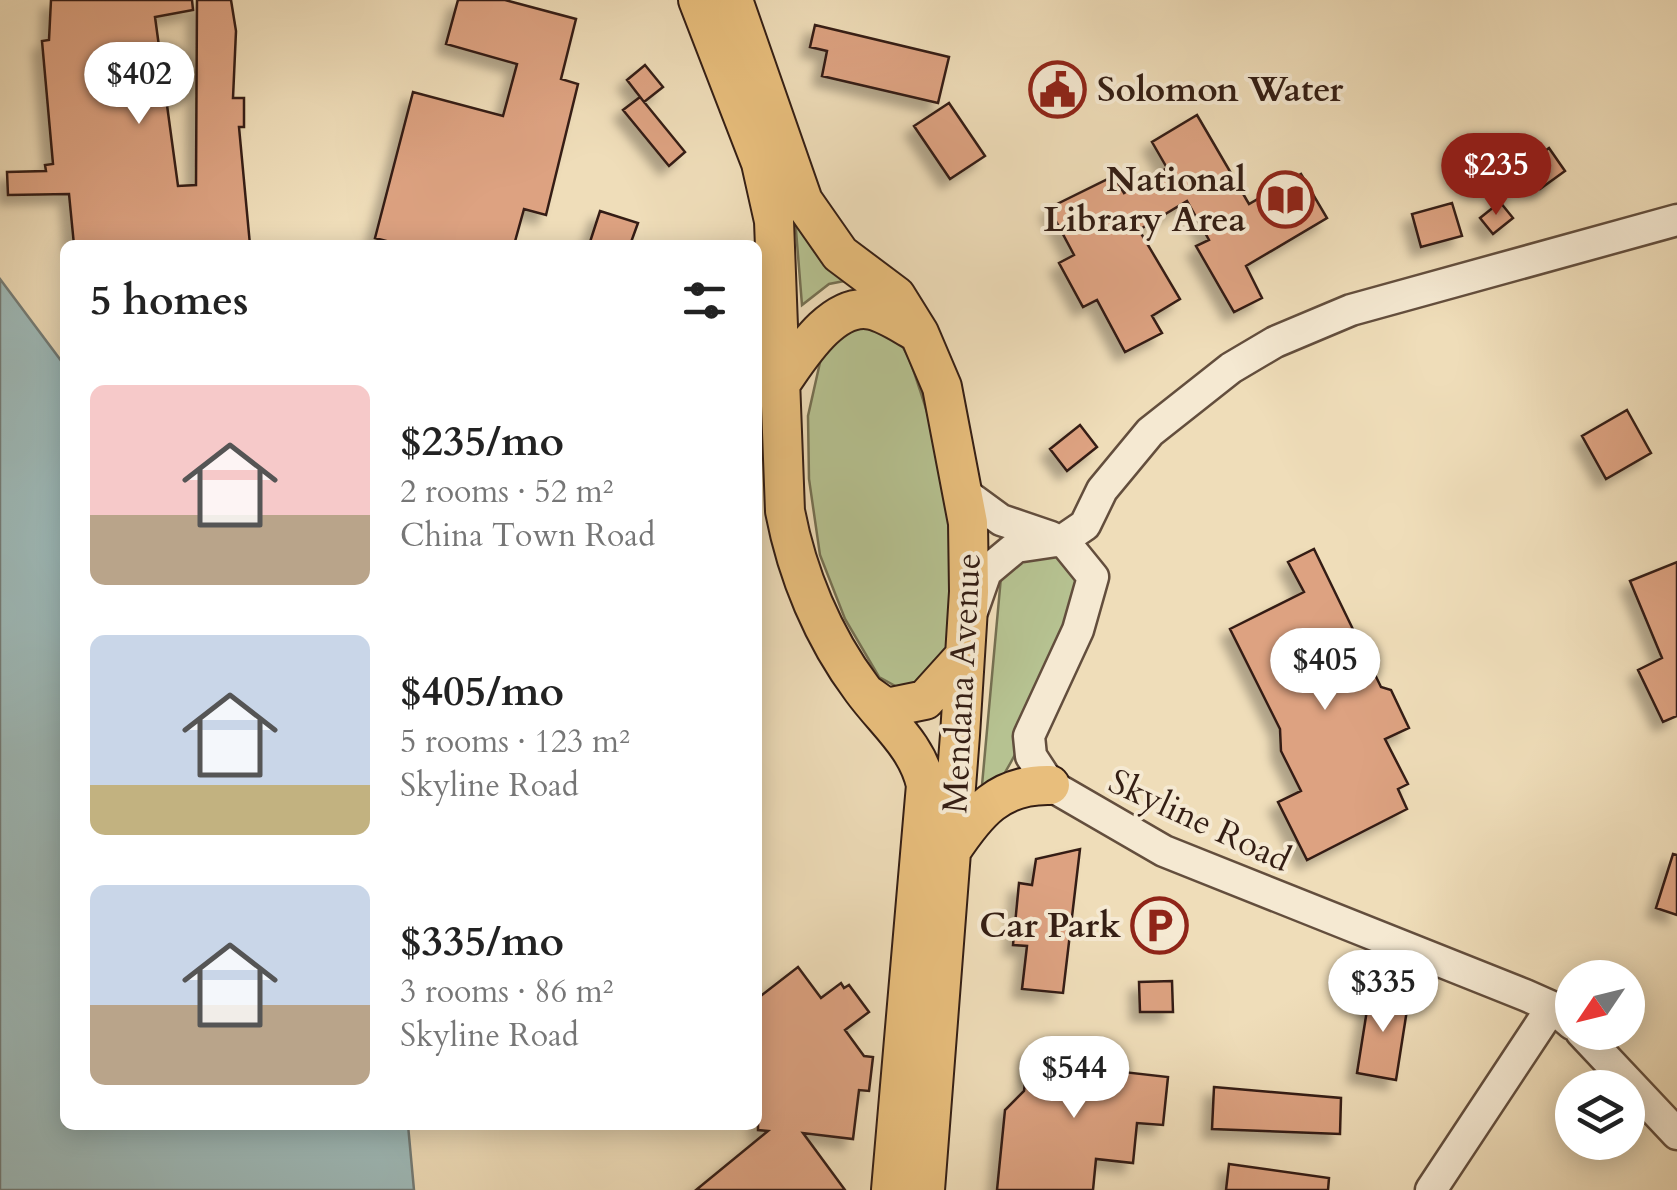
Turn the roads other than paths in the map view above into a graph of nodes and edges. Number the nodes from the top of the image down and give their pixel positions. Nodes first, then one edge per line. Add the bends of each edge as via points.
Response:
1 (698, 0) edge
2 (733, 0) edge
3 (1677, 220) edge
4 (920, 334) junction
5 (783, 380) junction
6 (960, 490) junction
7 (1064, 540) junction
8 (968, 620) junction
9 (962, 659) junction
10 (863, 692) junction
11 (1050, 786) junction
12 (952, 851) junction
13 (1555, 1012) edge
14 (1555, 1024) edge
15 (1597, 1050) edge
16 (1677, 1134) edge
17 (891, 1190) edge
18 (925, 1190) edge
19 (1432, 1190) edge

1 - 5 main road, Mendana Avenue via 761,163 774,220
2 - 4 main road, Mendana Avenue via 804,201 840,254 896,296
3 - 7 street via 1350,310 1274,342 1150,432 1102,490 1085,524
4 - 5 main road via 872,309 852,310 831,322
4 - 6 main road, Mendana Avenue via 942,387
5 - 10 main road, Mendana Avenue via 784,494 792,546 818,614
6 - 7 street via 1001,520
6 - 8 main road, Mendana Avenue via 970,543
7 - 8 street via 1016,547 986,572
7 - 11 street via 1093,577 1064,664 1028,736 1031,756
8 - 9 main road, Mendana Avenue
9 - 10 main road via 925,700 886,708
9 - 12 main road, Mendana Avenue
10 - 17 main road, Mendana Avenue via 910,746 926,785
11 - 12 main road via 1010,789 991,800
11 - 13 street, Skyline Road via 1164,852
12 - 18 main road, Mendana Avenue
14 - 19 street
15 - 16 street

